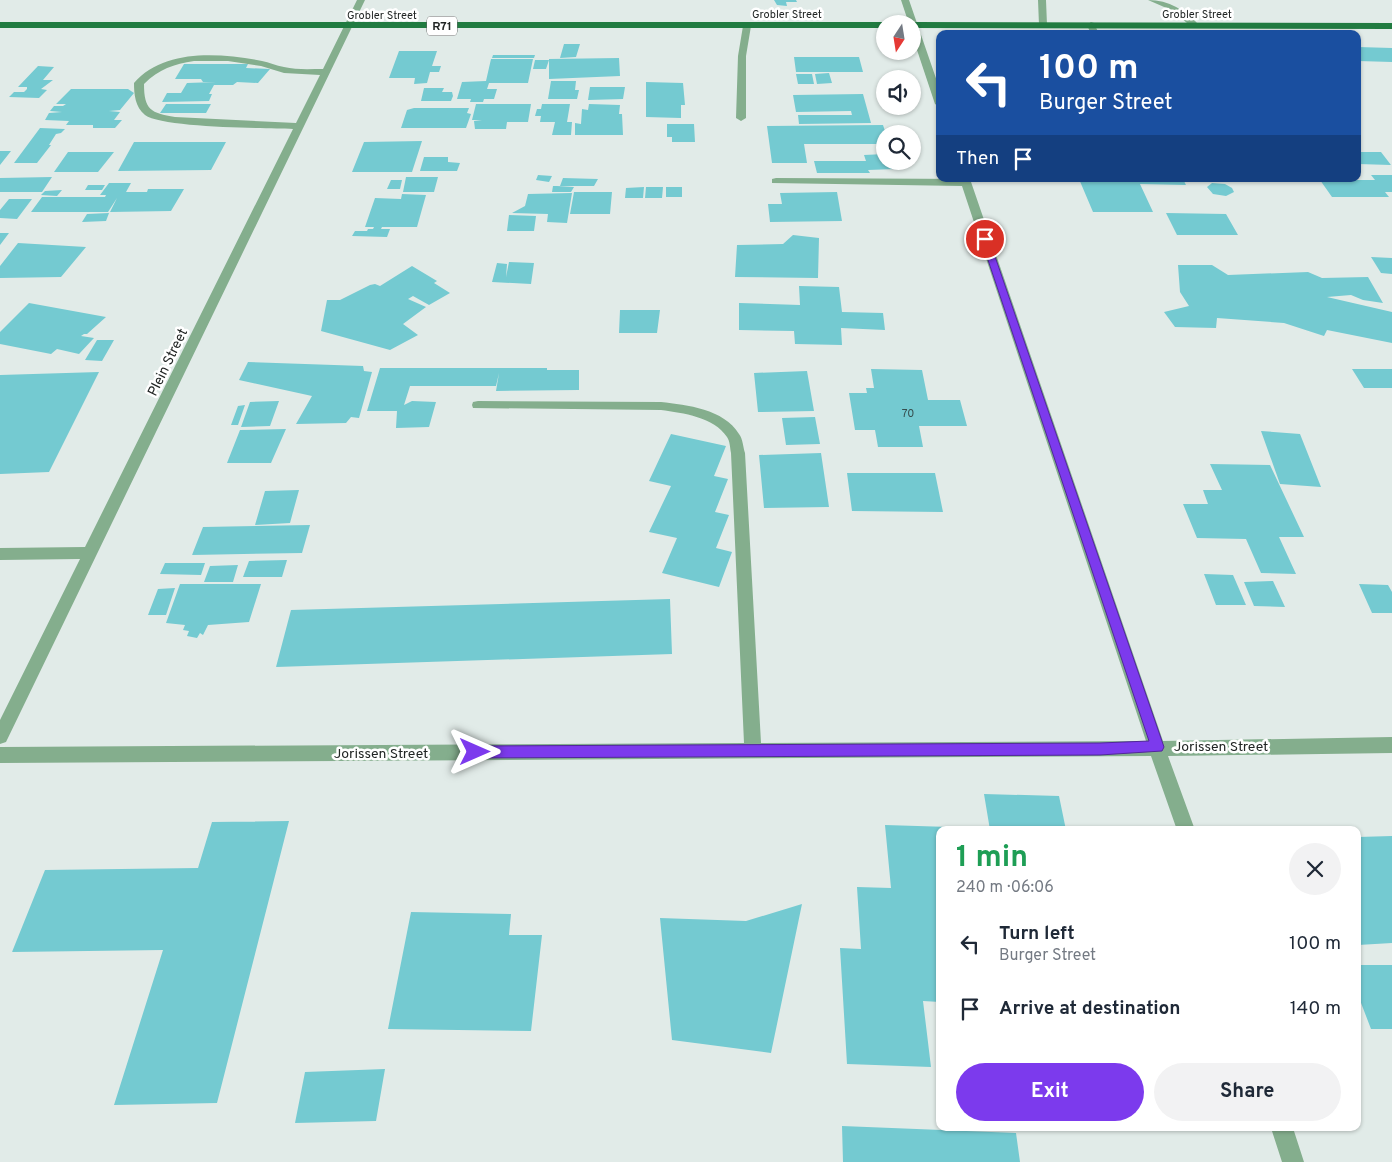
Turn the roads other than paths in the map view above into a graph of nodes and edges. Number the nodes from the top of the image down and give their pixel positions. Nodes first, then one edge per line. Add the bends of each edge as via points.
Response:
1 (361, 0) edge
2 (905, 0) edge
3 (1041, 0) edge
4 (1152, 0) edge
5 (910, 15) edge
6 (0, 25) edge
7 (921, 25) edge
8 (1042, 25) junction
9 (1091, 25) junction
10 (1195, 25) junction
11 (348, 26) junction
12 (747, 26) junction
13 (876, 26) edge
14 (1392, 26) edge
15 (1093, 30) edge
16 (921, 46) edge
17 (326, 72) junction
18 (936, 92) edge
19 (742, 118) dead end
20 (299, 126) junction
21 (776, 180) dead end
22 (936, 181) edge
23 (966, 182) edge
24 (478, 405) dead end
25 (90, 553) junction
26 (0, 554) edge
27 (0, 737) edge
28 (1392, 745) edge
29 (1158, 747) junction
30 (753, 751) junction
31 (0, 755) edge
32 (1185, 826) edge
33 (1283, 1131) edge
34 (1294, 1162) edge

1 - 11 street, Plein Street
2 - 5 street
3 - 8 street
4 - 10 street via 1174,8
6 - 11 main road, Grobler Street / R71
7 - 8 main road, Grobler Street
8 - 9 main road, Grobler Street
9 - 10 main road, Grobler Street
9 - 15 street
10 - 14 main road, Grobler Street
11 - 12 main road, Grobler Street / R71
11 - 17 street, Plein Street
12 - 13 main road, Grobler Street / R71
12 - 19 street via 742,56
16 - 18 street
17 - 20 street, Plein Street
17 - 20 street via 282,69 242,60 196,59 152,69 139,83 139,98 151,116
20 - 25 street, Plein Street
21 - 22 street
23 - 29 street
24 - 30 street via 680,408 718,421 734,436 738,453
25 - 26 street
25 - 27 street, Plein Street
28 - 29 street, Jorissen Street
29 - 30 street, Jorissen Street
29 - 32 street
30 - 31 street, Jorissen Street
33 - 34 street

